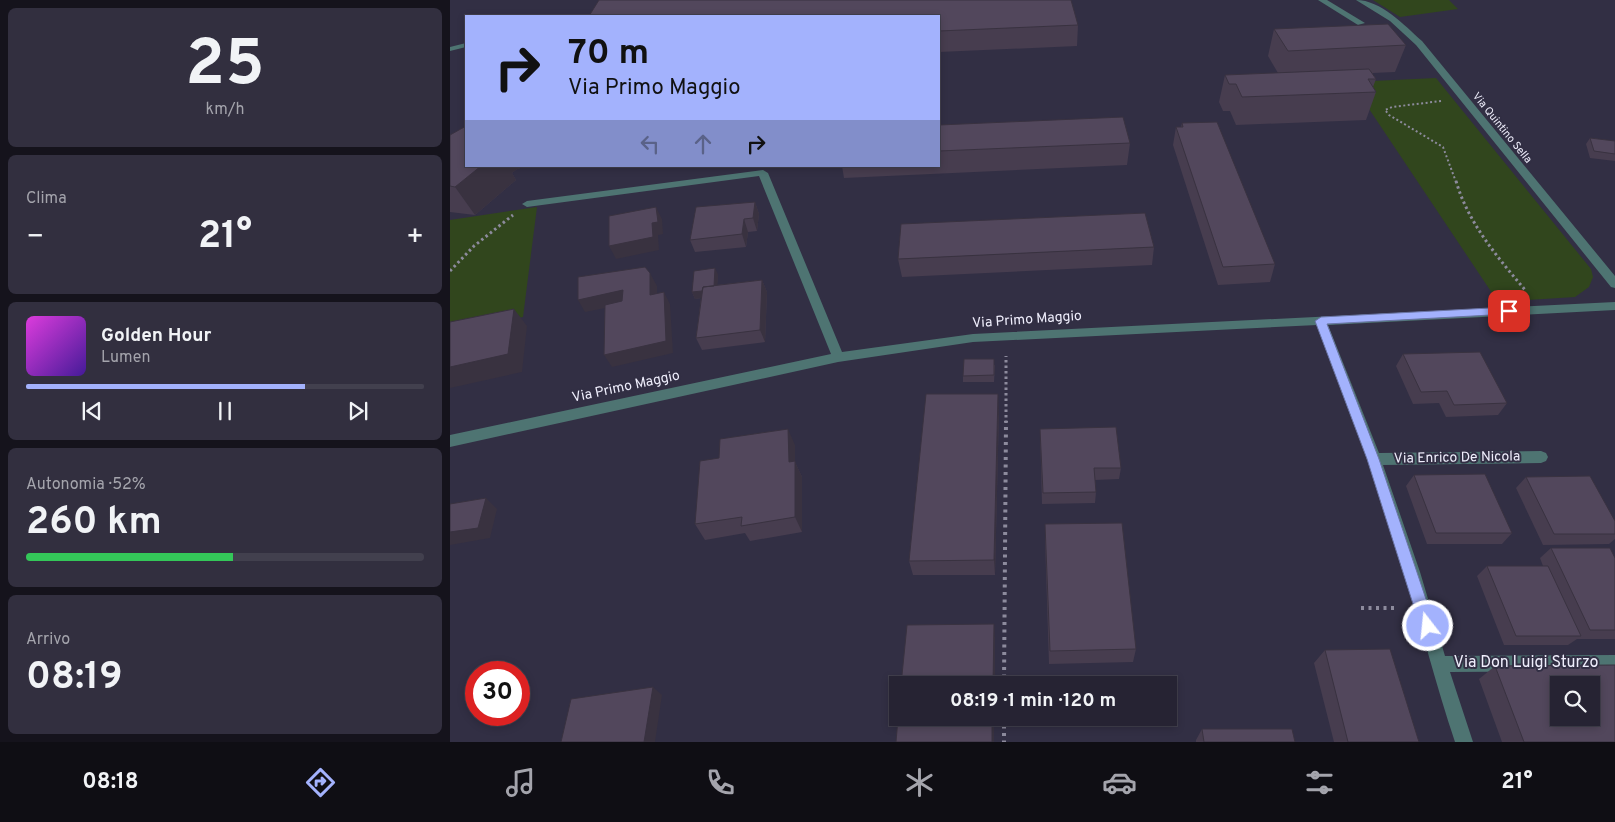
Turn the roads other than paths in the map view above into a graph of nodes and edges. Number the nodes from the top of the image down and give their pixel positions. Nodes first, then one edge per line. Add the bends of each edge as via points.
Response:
1 (1322, 0) edge
2 (1360, 0) edge
3 (1361, 23) edge
4 (465, 45) edge
5 (450, 49) edge
6 (527, 204) road end
7 (1615, 284) edge
8 (1615, 306) edge
9 (1321, 321) junction
10 (838, 357) junction
11 (450, 441) edge
12 (1541, 457) dead end
13 (1373, 459) junction
14 (1615, 663) edge
15 (1438, 664) junction
16 (1464, 742) edge

1 - 3 street
2 - 7 street, Via Quintino Sella via 1393,19 1419,43
4 - 5 street
6 - 10 street via 763,173
8 - 9 street, Via Primo Maggio
9 - 10 street, Via Primo Maggio via 1006,335
9 - 13 street
10 - 11 street, Via Primo Maggio
12 - 13 street, Via Enrico De Nicola
13 - 15 street via 1423,608
14 - 15 street, Via Don Luigi Sturzo
15 - 16 street

